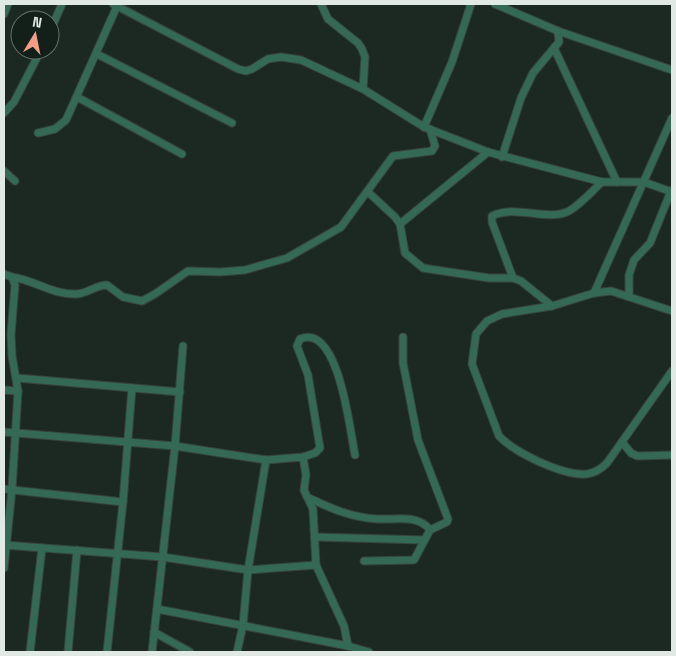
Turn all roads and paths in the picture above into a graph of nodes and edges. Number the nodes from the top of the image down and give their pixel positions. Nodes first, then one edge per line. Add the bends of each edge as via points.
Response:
1 (8, 4) edge
2 (116, 4) edge
3 (321, 4) edge
4 (471, 4) edge
5 (495, 4) edge
6 (4, 14) edge
7 (558, 31) junction
8 (554, 48) junction
9 (97, 54) junction
10 (36, 60) edge
11 (672, 70) edge
12 (363, 89) junction
13 (77, 97) junction
14 (4, 113) edge
15 (672, 118) edge
16 (232, 123) dead end
17 (427, 128) junction
18 (670, 130) edge
19 (38, 133) dead end
20 (488, 152) junction
21 (182, 154) dead end
22 (502, 157) junction
23 (4, 170) edge
24 (14, 181) dead end
25 (602, 182) junction
26 (617, 182) junction
27 (644, 182) junction
28 (368, 192) junction
29 (672, 192) edge
30 (400, 224) junction
31 (4, 274) edge
32 (12, 277) junction
33 (513, 278) junction
34 (594, 293) junction
35 (629, 295) junction
36 (552, 306) junction
37 (672, 311) edge
38 (403, 337) dead end
39 (183, 346) dead end
40 (672, 372) edge
41 (17, 378) junction
42 (132, 388) junction
43 (4, 390) edge
44 (18, 390) junction
45 (180, 392) junction
46 (4, 432) edge
47 (16, 434) junction
48 (128, 442) junction
49 (622, 442) junction
50 (176, 446) junction
51 (354, 455) dead end
52 (672, 455) edge
53 (303, 457) junction
54 (266, 460) junction
55 (4, 489) edge
56 (12, 490) junction
57 (307, 497) junction
58 (123, 502) junction
59 (430, 530) junction
60 (315, 537) junction
61 (424, 540) junction
62 (5, 546) edge
63 (42, 548) junction
64 (77, 550) junction
65 (118, 553) junction
66 (163, 557) junction
67 (364, 561) dead end
68 (316, 565) junction
69 (4, 568) edge
70 (248, 570) junction
71 (157, 609) junction
72 (243, 625) junction
73 (154, 632) junction
74 (348, 646) junction
75 (30, 652) edge
76 (68, 652) edge
77 (107, 652) edge
78 (152, 652) edge
79 (190, 652) edge
80 (237, 652) edge
81 (369, 652) edge

1 - 6 street
2 - 9 street
2 - 12 street via 238,69 252,69 268,59 281,57 301,60
3 - 12 street via 328,20 362,49 365,57
4 - 17 street
5 - 7 street
7 - 8 street via 560,40
7 - 11 street
8 - 22 street via 533,73 521,98
8 - 26 street
9 - 13 street
9 - 16 street
10 - 14 street via 14,102
12 - 17 street
13 - 19 street via 66,120 55,129
13 - 21 street
15 - 18 street
17 - 20 street
17 - 28 street via 434,150 393,156
18 - 27 street
20 - 22 street
20 - 30 street
22 - 25 street
23 - 24 street
25 - 26 street
25 - 33 street via 570,210 562,213 518,212 492,216
26 - 27 street
27 - 29 street
27 - 34 street
28 - 30 street
28 - 32 street via 336,232 287,258 245,270 188,271 142,301 123,297 107,285 76,294 53,291
29 - 35 street via 650,243 634,260 629,275
30 - 33 street via 405,253 423,268 489,278
31 - 32 street
32 - 41 street via 12,356
33 - 36 street
34 - 35 street via 611,291
34 - 36 street
35 - 37 street
36 - 49 street via 502,314 487,321 476,334 472,364 499,436 518,452 561,469 587,474 607,463
38 - 59 street via 403,363 418,440 448,516 447,522
39 - 45 street
40 - 49 street
41 - 42 street
41 - 44 street
42 - 45 street
42 - 48 street
43 - 44 street
44 - 47 street
45 - 50 street
46 - 47 street
47 - 48 street
47 - 56 street
48 - 50 street
48 - 58 street
49 - 52 street via 637,456
50 - 54 street
50 - 66 street
51 - 53 street via 343,386 323,343 308,337 300,340 297,346 308,375 320,448
53 - 54 street
53 - 57 street
54 - 70 street
55 - 56 street
56 - 58 street
56 - 62 street
57 - 59 street via 357,518 415,520
57 - 60 street via 312,509
58 - 65 street
59 - 61 street
60 - 61 street
60 - 68 street
61 - 67 street via 414,560
62 - 63 street
62 - 69 street
63 - 64 street
63 - 75 street
64 - 65 street
64 - 76 street
65 - 66 street
65 - 77 street
66 - 70 street
66 - 71 street
68 - 70 street
68 - 74 street via 344,626
70 - 72 street
71 - 72 street
71 - 73 street
72 - 74 street
72 - 80 street
73 - 78 street
73 - 79 street
74 - 81 street

